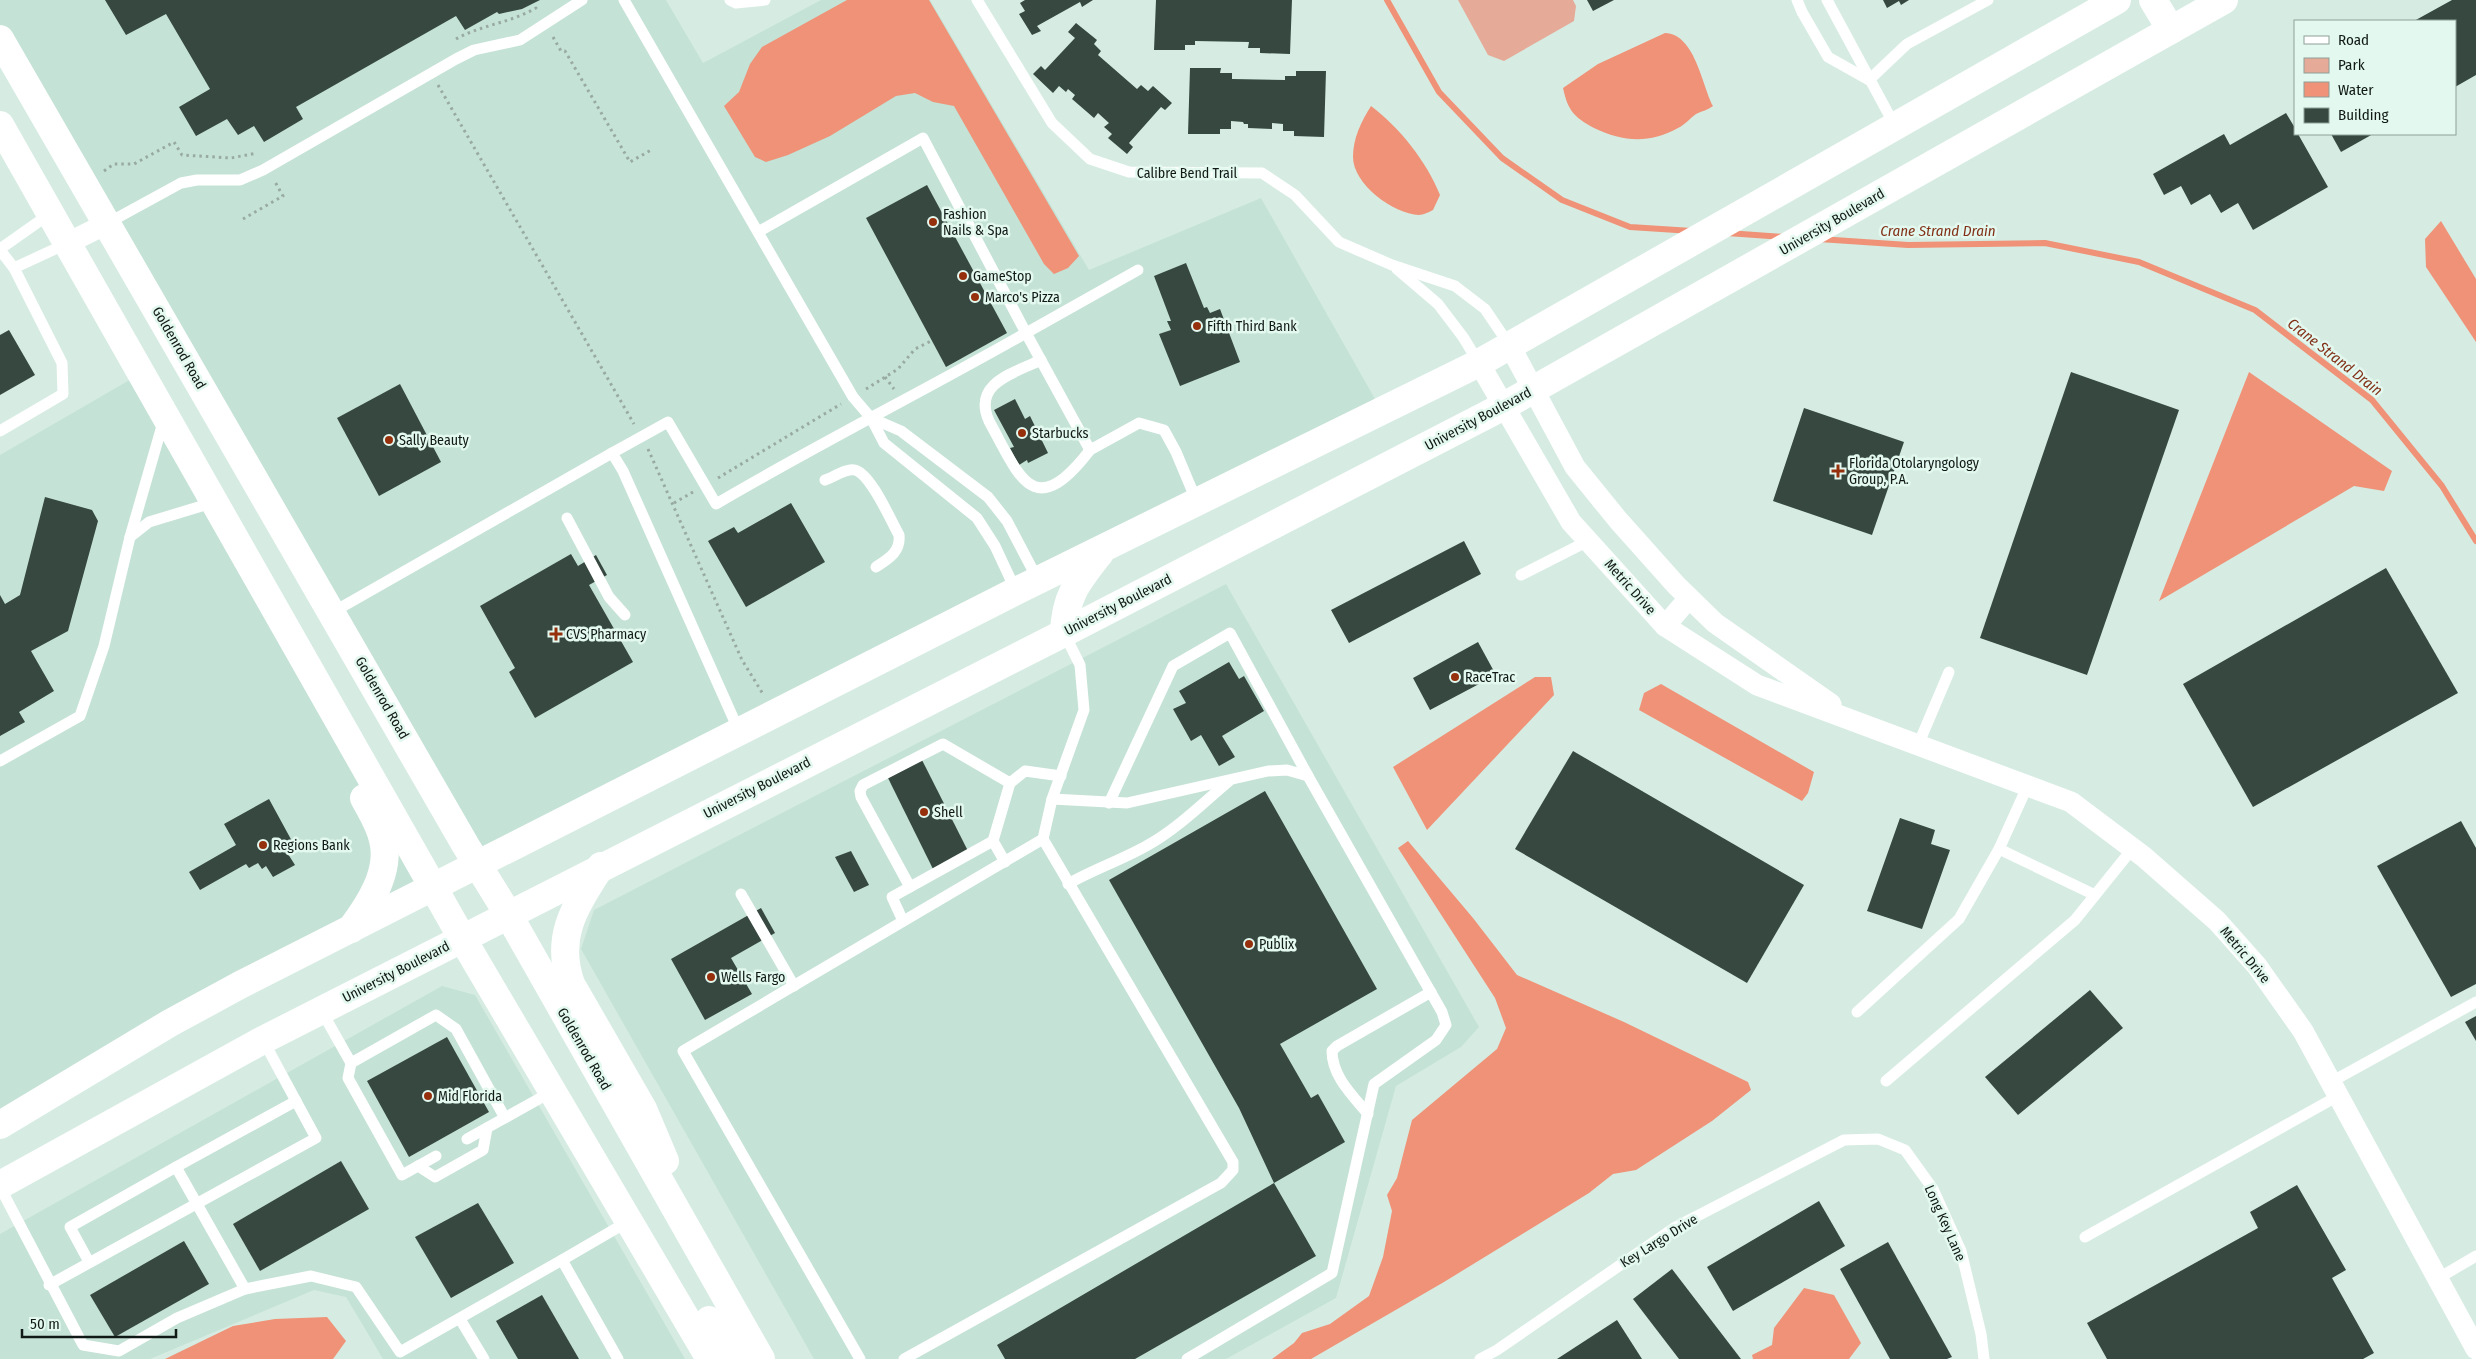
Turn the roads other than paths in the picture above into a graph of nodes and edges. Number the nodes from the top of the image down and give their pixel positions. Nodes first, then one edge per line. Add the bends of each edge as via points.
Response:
1 (582, 0) edge
2 (624, 0) edge
3 (730, 0) edge
4 (765, 0) edge
5 (977, 0) edge
6 (1797, 0) edge
7 (1827, 0) edge
8 (1988, 0) edge
9 (2117, 0) edge
10 (2153, 0) edge
11 (2224, 0) edge
12 (2171, 30) junction
13 (0, 39) edge
14 (1869, 80) junction
15 (0, 125) edge
16 (1894, 126) junction
17 (51, 213) junction
18 (106, 224) junction
19 (758, 232) junction
20 (68, 243) junction
21 (0, 250) edge
22 (1392, 265) junction
23 (14, 268) junction
24 (1138, 270) dead end
25 (1026, 332) junction
26 (1510, 346) junction
27 (1041, 360) junction
28 (1479, 363) junction
29 (1534, 390) junction
30 (1504, 406) junction
31 (165, 414) junction
32 (870, 418) junction
33 (0, 431) edge
34 (1090, 450) junction
35 (612, 453) junction
36 (825, 480) dead end
37 (215, 502) junction
38 (1197, 502) junction
39 (567, 518) dead end
40 (130, 538) junction
41 (1588, 541) junction
42 (1106, 546) junction
43 (876, 567) dead end
44 (1522, 575) dead end
45 (1026, 586) junction
46 (1689, 598) junction
47 (333, 612) junction
48 (625, 615) dead end
49 (1665, 626) junction
50 (1064, 632) junction
51 (308, 663) junction
52 (1948, 672) dead end
53 (1860, 724) junction
54 (740, 732) junction
55 (1918, 745) junction
56 (0, 761) edge
57 (1061, 776) junction
58 (1308, 776) junction
59 (1230, 780) junction
60 (1010, 783) junction
61 (2028, 785) junction
62 (1052, 799) junction
63 (1109, 803) junction
64 (1042, 840) junction
65 (993, 841) junction
66 (2133, 848) junction
67 (2000, 849) junction
68 (1005, 862) junction
69 (478, 865) junction
70 (601, 866) junction
71 (1068, 884) junction
72 (435, 887) junction
73 (910, 887) junction
74 (741, 894) dead end
75 (2095, 895) junction
76 (508, 914) junction
77 (903, 921) junction
78 (351, 929) junction
79 (462, 938) junction
80 (794, 986) junction
81 (1431, 992) junction
82 (2476, 1002) edge
83 (321, 1010) junction
84 (1857, 1012) dead end
85 (263, 1040) junction
86 (351, 1063) junction
87 (1886, 1081) dead end
88 (2335, 1089) junction
89 (552, 1091) junction
90 (296, 1100) junction
91 (1368, 1114) junction
92 (505, 1118) junction
93 (0, 1125) edge
94 (487, 1128) junction
95 (467, 1138) dead end
96 (1878, 1140) joint
97 (436, 1156) dead end
98 (418, 1166) junction
99 (176, 1167) junction
100 (0, 1186) edge
101 (197, 1203) junction
102 (633, 1229) junction
103 (2085, 1236) dead end
104 (2476, 1256) edge
105 (562, 1260) junction
106 (89, 1262) junction
107 (711, 1271) junction
108 (2437, 1279) junction
109 (50, 1285) junction
110 (245, 1290) junction
111 (460, 1319) junction
112 (2476, 1349) edge
113 (484, 1359) edge
114 (618, 1359) edge
115 (710, 1359) edge
116 (732, 1359) edge
117 (761, 1359) edge
118 (860, 1359) edge
119 (904, 1359) edge
120 (1187, 1359) edge
121 (1480, 1359) edge
122 (1984, 1359) edge

1 - 18 lane via 520,40 474,50 267,168 240,180 181,183
2 - 19 lane
3 - 4 lane via 736,3
5 - 22 lane, Calibre Bend Trail via 1052,123 1090,159 1128,172 1262,173 1295,195 1339,242
6 - 14 lane via 1828,56
7 - 14 lane
8 - 14 lane via 1907,44
9 - 16 street
10 - 12 street
11 - 12 street, University Boulevard
12 - 29 street, University Boulevard
13 - 18 street, Goldenrod Road
14 - 16 lane
15 - 17 street
16 - 26 street
17 - 20 street
17 - 21 lane
18 - 20 street
18 - 47 street, Goldenrod Road
19 - 25 lane via 923,138
19 - 32 lane via 853,397
20 - 23 lane
20 - 31 street
21 - 23 lane
22 - 26 lane, Calibre Bend Trail via 1455,286 1485,309
22 - 28 lane, Calibre Bend Trail via 1438,304
23 - 33 lane via 62,363 63,394
24 - 25 lane
25 - 27 lane
25 - 32 lane
26 - 28 street
26 - 29 street, Metric Drive
27 - 34 lane
27 - 34 lane via 991,386 985,398 984,406 993,429 1018,475 1033,486 1050,487 1062,482
28 - 30 street, Metric Drive
28 - 38 street
29 - 30 street, University Boulevard
29 - 46 street, Metric Drive via 1575,467
30 - 41 street, Metric Drive via 1571,522
30 - 50 street, University Boulevard
31 - 37 street
31 - 40 lane
32 - 35 lane via 716,504 668,422
32 - 45 lane via 884,443 976,518
32 - 45 lane via 901,431 988,497 1006,520
34 - 38 lane via 1139,423 1164,430
35 - 47 lane
35 - 54 lane
36 - 43 lane via 849,470 856,470 868,480 900,535 894,554
37 - 40 lane via 149,522
37 - 51 street
38 - 42 street
39 - 48 lane via 609,597
40 - 56 lane via 104,646 80,716
41 - 44 lane
41 - 49 street, Metric Drive
42 - 45 street
42 - 50 street via 1077,582 1065,612
45 - 54 street
46 - 49 street
46 - 53 street, Metric Drive via 1715,623 1780,671
47 - 69 street, Goldenrod Road
49 - 53 street, Metric Drive via 1757,685
50 - 57 lane via 1080,665 1084,710
50 - 70 street, University Boulevard
51 - 72 street
51 - 78 street via 326,724 384,842 385,860 371,903
52 - 55 lane
53 - 55 street, Metric Drive
54 - 69 street
55 - 61 street, Metric Drive
57 - 60 lane via 1025,771
57 - 62 lane
58 - 59 lane via 1287,770
58 - 63 lane via 1230,633 1173,666
58 - 81 lane
59 - 63 lane via 1127,804
59 - 71 lane via 1173,829 1148,845
60 - 65 lane
60 - 73 lane via 943,744 863,785 861,797
61 - 66 street, Metric Drive via 2071,802
61 - 67 lane
62 - 63 lane
62 - 64 lane
64 - 68 lane
64 - 71 lane
65 - 68 lane
65 - 73 lane
66 - 75 lane
66 - 88 street, Metric Drive via 2217,921 2257,966 2303,1031
67 - 75 lane
67 - 84 lane via 1959,919
68 - 77 lane
69 - 72 street
69 - 76 street, Goldenrod Road
70 - 76 street, University Boulevard
70 - 107 street via 565,935 565,966 571,984 643,1109
71 - 119 lane via 1233,1162 1233,1170 1221,1183
72 - 78 street
72 - 79 street
73 - 77 lane via 892,897
74 - 80 lane
75 - 87 lane via 2075,920
76 - 79 street, University Boulevard
76 - 107 street, Goldenrod Road
77 - 80 lane
78 - 93 street via 170,1023
79 - 83 street, University Boulevard
79 - 89 street
80 - 118 lane via 683,1051
81 - 91 lane via 1446,1025 1436,1040 1374,1084
81 - 91 lane via 1332,1050 1337,1074
82 - 88 lane
83 - 85 street, University Boulevard
83 - 86 lane
85 - 90 lane
85 - 100 street, University Boulevard
86 - 92 lane via 436,1015 456,1030
86 - 98 lane via 348,1078 402,1175
88 - 103 lane
88 - 108 street, Metric Drive
89 - 92 lane
89 - 102 street
90 - 99 lane
90 - 101 lane via 316,1138
91 - 120 lane via 1332,1273
92 - 94 lane
94 - 95 lane
94 - 98 lane via 484,1150 435,1177
96 - 121 lane, Key Largo Drive via 1844,1140 1674,1228
96 - 122 lane, Long Key Lane via 1905,1150 1933,1189 1961,1251
97 - 98 lane
99 - 101 lane
99 - 106 lane via 70,1227
100 - 109 lane
101 - 106 lane
101 - 110 lane
102 - 105 lane
102 - 115 street
102 - 116 street via 671,1261
104 - 108 lane
105 - 111 lane
105 - 114 lane
106 - 109 lane
107 - 117 street, Goldenrod Road
108 - 112 street, Metric Drive
109 - 110 lane via 83,1345 119,1352 177,1318
110 - 111 lane via 311,1276 356,1287 400,1352
111 - 113 lane

